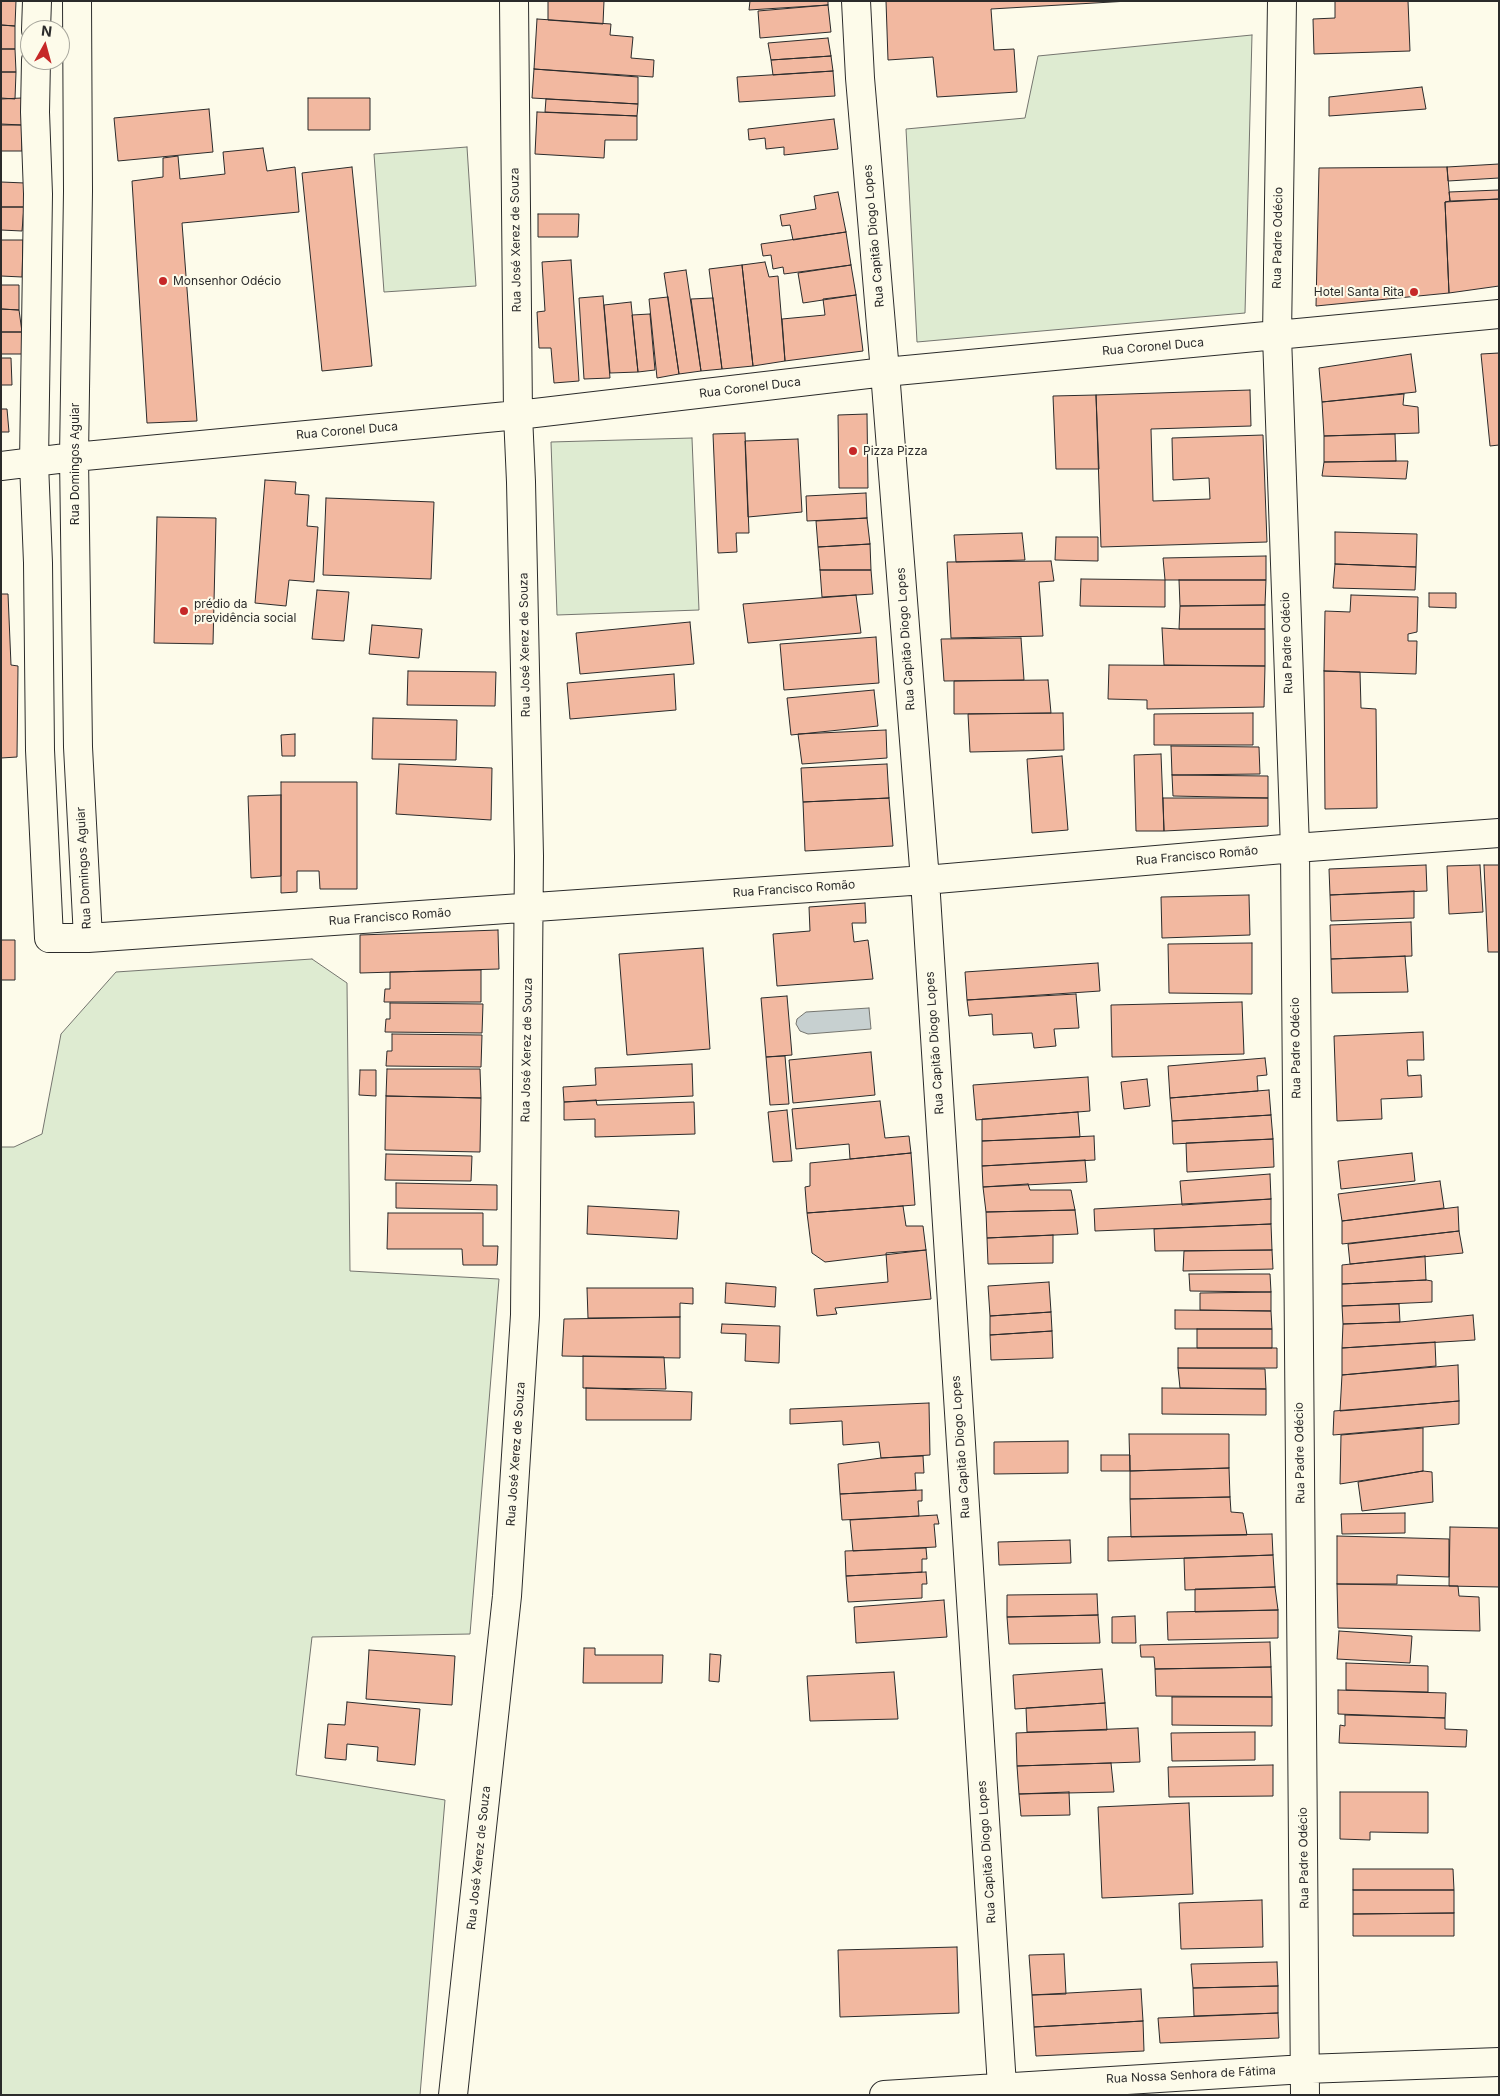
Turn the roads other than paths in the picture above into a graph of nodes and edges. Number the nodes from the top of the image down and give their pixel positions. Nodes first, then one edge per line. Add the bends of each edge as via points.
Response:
1 (37, 1) edge
2 (77, 1) edge
3 (514, 1) edge
4 (856, 1) edge
5 (1282, 1) edge
6 (36, 20) edge
7 (36, 70) edge
8 (78, 192) junction
9 (38, 194) junction
10 (1499, 314) edge
11 (1277, 336) junction
12 (885, 372) junction
13 (518, 415) junction
14 (74, 457) junction
15 (34, 462) junction
16 (1, 466) edge
17 (78, 747) junction
18 (40, 750) junction
19 (1499, 833) edge
20 (1295, 848) junction
21 (925, 880) junction
22 (529, 908) junction
23 (88, 938) junction
24 (1499, 2062) edge
25 (1305, 2082) edge
26 (1002, 2086) junction
27 (453, 2095) edge
28 (884, 2095) edge

1 - 6 street
2 - 8 street, Rua Domingos Aguiar
3 - 13 street, Rua José Xerez de Souza
4 - 12 street, Rua Capitão Diogo Lopes
5 - 11 street, Rua Padre Odécio
7 - 9 street, Rua Domingos Aguiar
8 - 9 street
8 - 14 street, Rua Domingos Aguiar
9 - 15 street, Rua Domingos Aguiar
10 - 11 street, Rua Coronel Duca
11 - 12 street, Rua Coronel Duca
11 - 20 street, Rua Padre Odécio
12 - 13 street, Rua Coronel Duca
12 - 21 street, Rua Capitão Diogo Lopes
13 - 14 street, Rua Coronel Duca
13 - 22 street, Rua José Xerez de Souza via 522,482
14 - 15 street, Rua Coronel Duca
14 - 17 street, Rua Domingos Aguiar
15 - 16 street, Rua Coronel Duca
15 - 18 street, Rua Domingos Aguiar
17 - 18 street
17 - 23 street, Rua Domingos Aguiar
18 - 23 street, Rua Domingos Aguiar via 49,938
19 - 20 street, Rua Francisco Romão
20 - 21 street, Rua Francisco Romão
20 - 25 street, Rua Padre Odécio
21 - 22 street, Rua Francisco Romão
21 - 26 street, Rua Capitão Diogo Lopes
22 - 23 street, Rua Francisco Romão
22 - 27 street, Rua José Xerez de Souza via 525,1315 511,1538
24 - 25 street, Rua Nossa Senhora de Fátima
25 - 26 street, Rua Nossa Senhora de Fátima
26 - 28 street, Rua Nossa Senhora de Fátima

